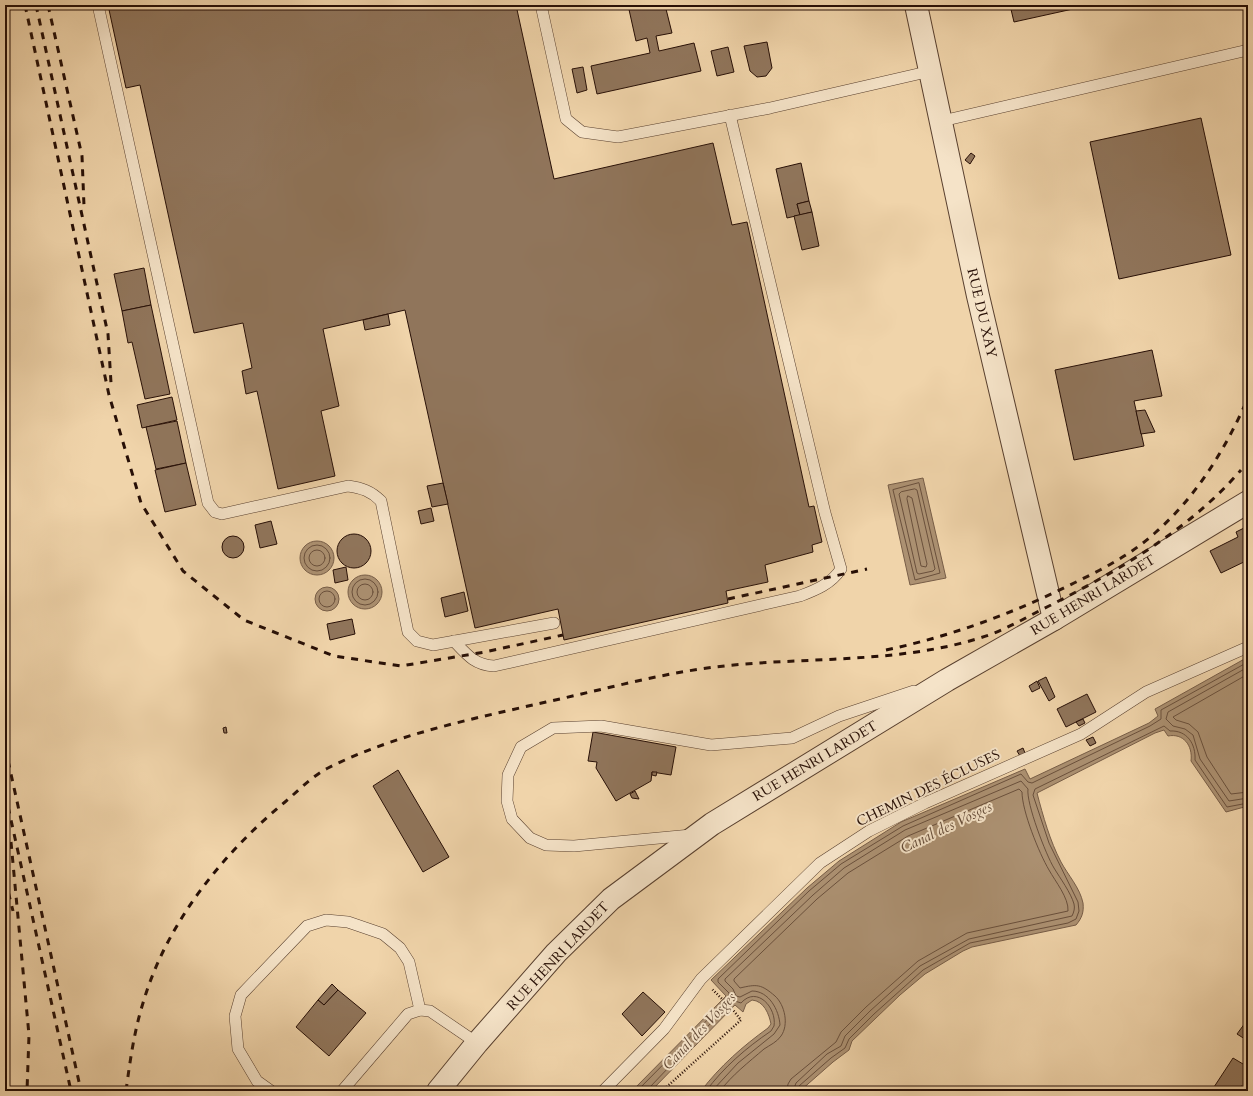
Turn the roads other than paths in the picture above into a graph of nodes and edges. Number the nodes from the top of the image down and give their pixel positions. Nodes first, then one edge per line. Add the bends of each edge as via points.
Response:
1 (98, 5) edge
2 (541, 5) edge
3 (916, 5) edge
4 (1248, 50) edge
5 (931, 71) junction
6 (730, 115) junction
7 (942, 121) junction
8 (1248, 502) edge
9 (1054, 619) junction
10 (554, 623) dead end
11 (454, 641) junction
12 (1248, 647) edge
13 (947, 680) junction
14 (697, 835) junction
15 (420, 1010) junction
16 (477, 1043) junction
17 (270, 1091) edge
18 (342, 1091) edge
19 (438, 1091) edge
20 (603, 1091) edge

1 - 11 lane via 208,503 215,512 222,514 348,486 360,487 373,493 381,501 408,632 417,641 425,644
2 - 6 lane via 566,119 582,132 618,137
3 - 5 street, RUE DU XAY
4 - 7 lane
5 - 6 lane
5 - 7 street, RUE DU XAY
6 - 11 lane via 825,513 841,569 821,588 800,596 494,666 482,665 467,655
7 - 9 street, RUE DU XAY via 978,296
8 - 9 street, RUE HENRI LARDET
9 - 13 street, RUE HENRI LARDET
10 - 11 lane
12 - 20 lane, CHEMIN DES ÉCLUSES via 1146,692 1082,734 925,803 869,831 820,863 701,979 664,1030
13 - 14 street, RUE HENRI LARDET
13 - 14 lane via 839,716 792,738 711,745 602,726 553,728 521,747 508,775 507,801 512,819 530,838 546,845 574,846
14 - 16 street, RUE HENRI LARDET via 611,899 556,953
15 - 16 lane via 430,1011
15 - 17 lane via 409,962 400,948 383,934 348,922 326,920 307,926 241,996 235,1016 238,1049 257,1082
15 - 18 lane via 408,1014
16 - 19 street, RUE HENRI LARDET

